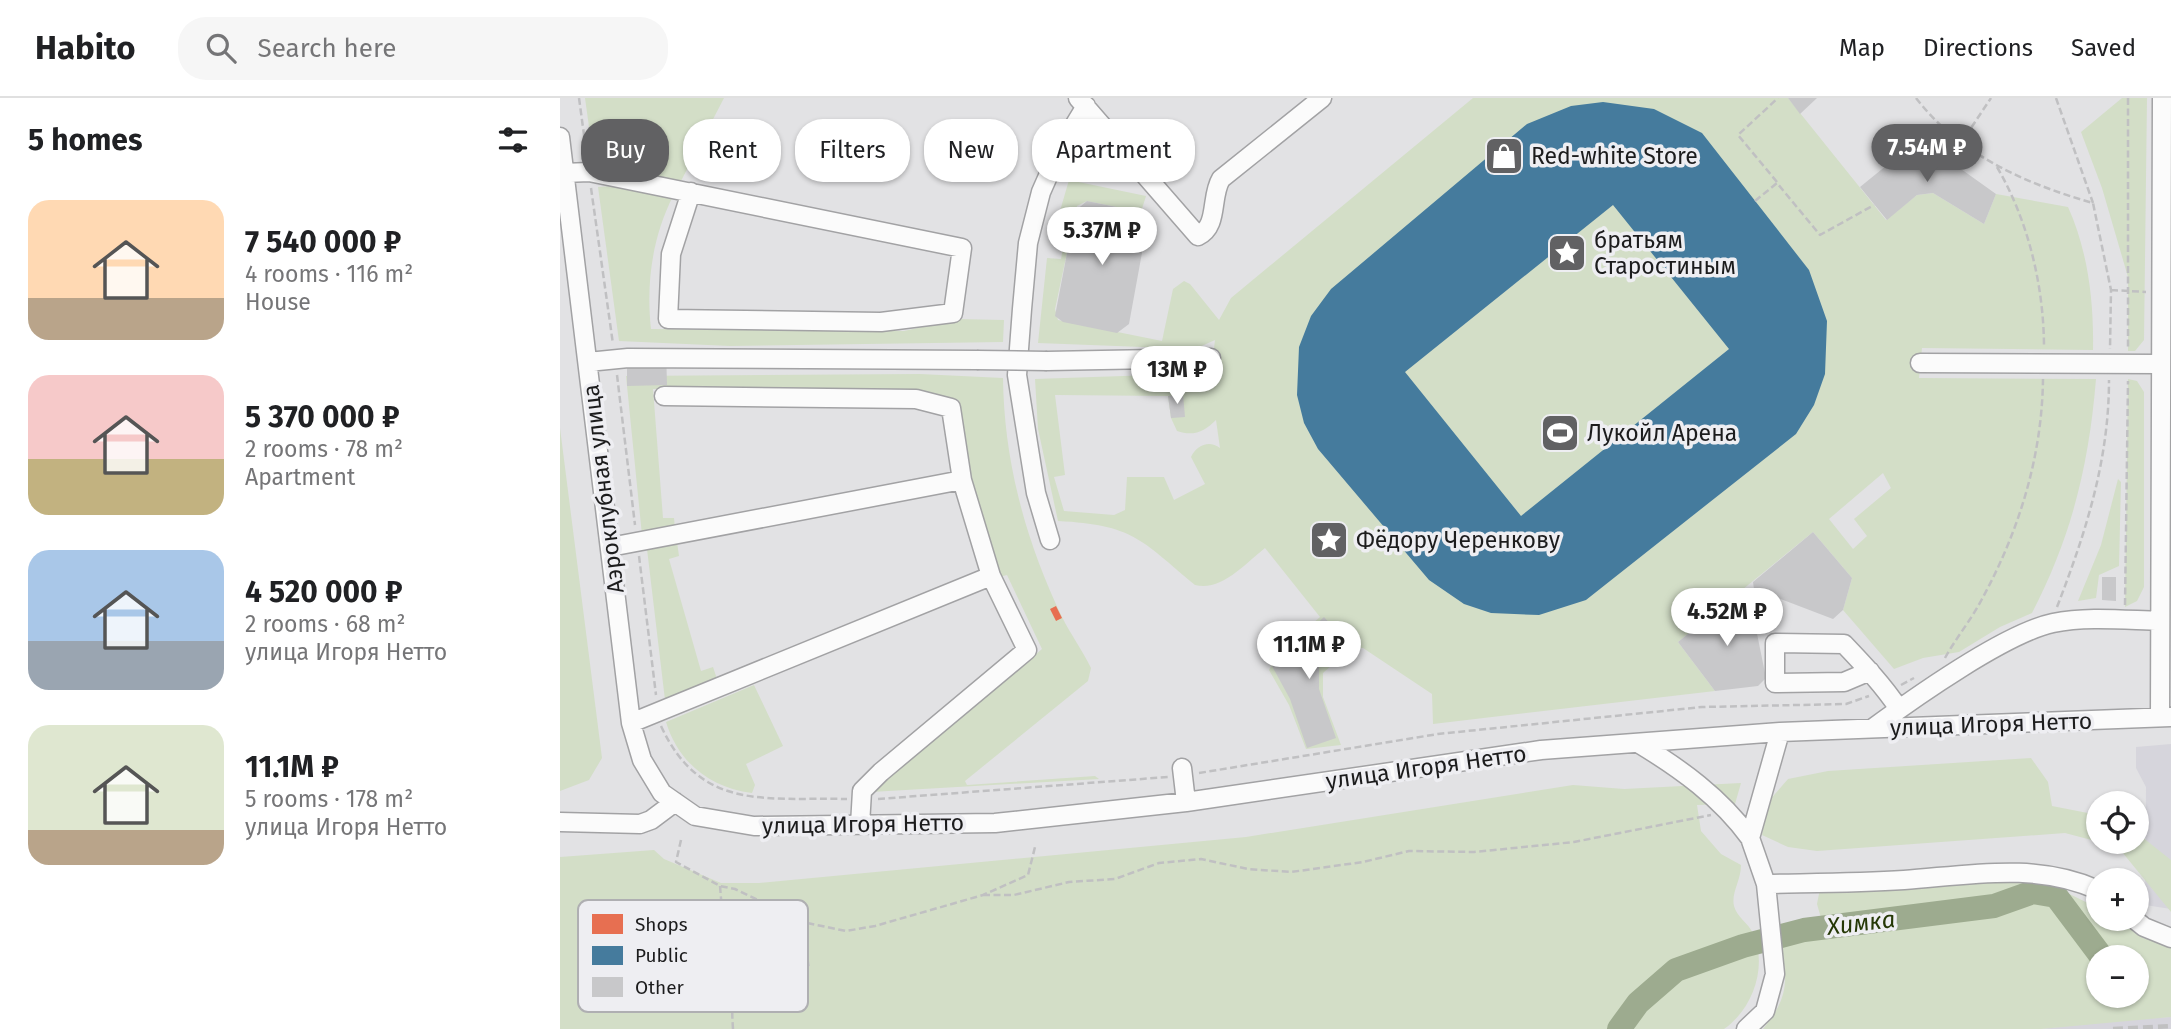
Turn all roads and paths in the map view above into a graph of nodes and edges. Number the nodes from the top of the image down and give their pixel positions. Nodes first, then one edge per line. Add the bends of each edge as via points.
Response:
1 (579, 98) edge
2 (1322, 98) edge
3 (1779, 98) edge
4 (1916, 98) edge
5 (1991, 98) edge
6 (2056, 98) edge
7 (2128, 98) edge
8 (2162, 98) edge
9 (1082, 102) edge
10 (581, 113) junction
11 (573, 114) dead end
12 (582, 119) edge
13 (560, 137) edge
14 (1961, 143) junction
15 (1939, 151) dead end
16 (1997, 167) junction
17 (581, 172) edge
18 (564, 173) junction
19 (590, 182) edge
20 (640, 182) edge
21 (1777, 183) junction
22 (691, 192) junction
23 (1755, 201) dead end
24 (2093, 203) junction
25 (1874, 205) dead end
26 (2165, 213) edge
27 (2111, 290) junction
28 (2128, 291) junction
29 (2146, 292) dead end
30 (2128, 351) dead end
31 (2110, 354) dead end
32 (615, 358) junction
33 (1211, 358) dead end
34 (588, 362) junction
35 (1920, 363) dead end
36 (2043, 363) junction
37 (2160, 363) junction
38 (2109, 379) dead end
39 (2128, 379) dead end
40 (664, 396) dead end
41 (962, 480) junction
42 (636, 533) dead end
43 (1050, 540) dead end
44 (610, 547) junction
45 (638, 547) dead end
46 (991, 576) junction
47 (2125, 607) dead end
48 (2057, 608) dead end
49 (2160, 621) junction
50 (1942, 662) dead end
51 (1870, 671) junction
52 (1893, 688) junction
53 (656, 695) dead end
54 (1899, 709) junction
55 (2165, 717) edge
56 (659, 722) dead end
57 (631, 723) junction
58 (1873, 728) junction
59 (1780, 732) junction
60 (1638, 743) junction
61 (1183, 772) junction
62 (856, 799) dead end
63 (869, 800) dead end
64 (676, 802) junction
65 (1186, 802) junction
66 (1731, 812) junction
67 (695, 816) joint
68 (560, 822) edge
69 (860, 825) junction
70 (1750, 838) junction
71 (681, 840) dead end
72 (1035, 847) dead end
73 (1766, 884) junction
74 (2086, 885) edge
75 (720, 886) junction
76 (983, 895) junction
77 (721, 900) edge
78 (758, 900) edge
79 (808, 923) edge
80 (2149, 929) edge
81 (2171, 938) edge
82 (1746, 1029) edge

1 - 10 path
2 - 9 street via 1221,179 1211,222 1198,236
3 - 21 path via 1738,135
4 - 14 path
5 - 14 path
6 - 24 path
7 - 28 path
8 - 26 street
9 - 43 street via 1041,192 1028,243 1022,309 1018,387 1036,493
10 - 11 path
10 - 12 path
13 - 18 street, Аэроклубная улица
14 - 15 path
14 - 16 path
16 - 24 path
16 - 36 path via 2020,212 2029,244 2042,308
17 - 18 street
18 - 34 street, Аэроклубная улица
19 - 32 path
20 - 22 street
21 - 23 path
21 - 25 path via 1820,235
22 - 22 street via 671,254 668,319 881,322 953,313 962,248
24 - 27 path
26 - 37 street
27 - 28 path
27 - 31 path
28 - 29 path
28 - 30 path
32 - 33 street, bridge
32 - 34 street
32 - 42 path
34 - 44 street, Аэроклубная улица
35 - 36 street
36 - 37 street
36 - 50 path via 2038,447 2011,541 1981,602
37 - 49 street
38 - 48 path via 2109,427 2098,481
39 - 47 path
40 - 41 street via 916,399 951,408
41 - 44 street
41 - 46 street
44 - 57 street, Аэроклубная улица
45 - 53 path
46 - 57 street
46 - 69 street via 1027,650 862,791
49 - 54 street via 2050,624 1986,654
49 - 55 street
51 - 51 street via 1844,644 1775,643 1775,683 1844,682
51 - 52 street
52 - 54 street
52 - 61 path via 1846,704 1702,707 1438,734
54 - 58 street
55 - 58 street, улица Игоря Нетто
56 - 62 path via 685,767 728,793
57 - 64 street, Аэроклубная улица via 642,760 662,793
58 - 59 street, улица Игоря Нетто
59 - 60 street, улица Игоря Нетто
59 - 70 street
60 - 65 street, улица Игоря Нетто via 1541,750
60 - 66 street via 1679,768
61 - 63 path
61 - 65 street
64 - 67 street, Аэроклубная улица
64 - 68 street via 640,824
65 - 69 street, улица Игоря Нетто via 995,823
66 - 70 street
66 - 76 path via 1574,842 1474,852 1409,850 1291,872 1201,859 1159,863 1115,879 1014,895
67 - 69 street, улица Игоря Нетто via 754,826
70 - 73 street
71 - 75 path via 676,862
72 - 76 path via 1028,875
73 - 74 street via 1855,883 2022,871
73 - 82 street via 1775,974 1765,1011
75 - 77 path
75 - 78 path
76 - 79 path via 846,931
80 - 81 street

